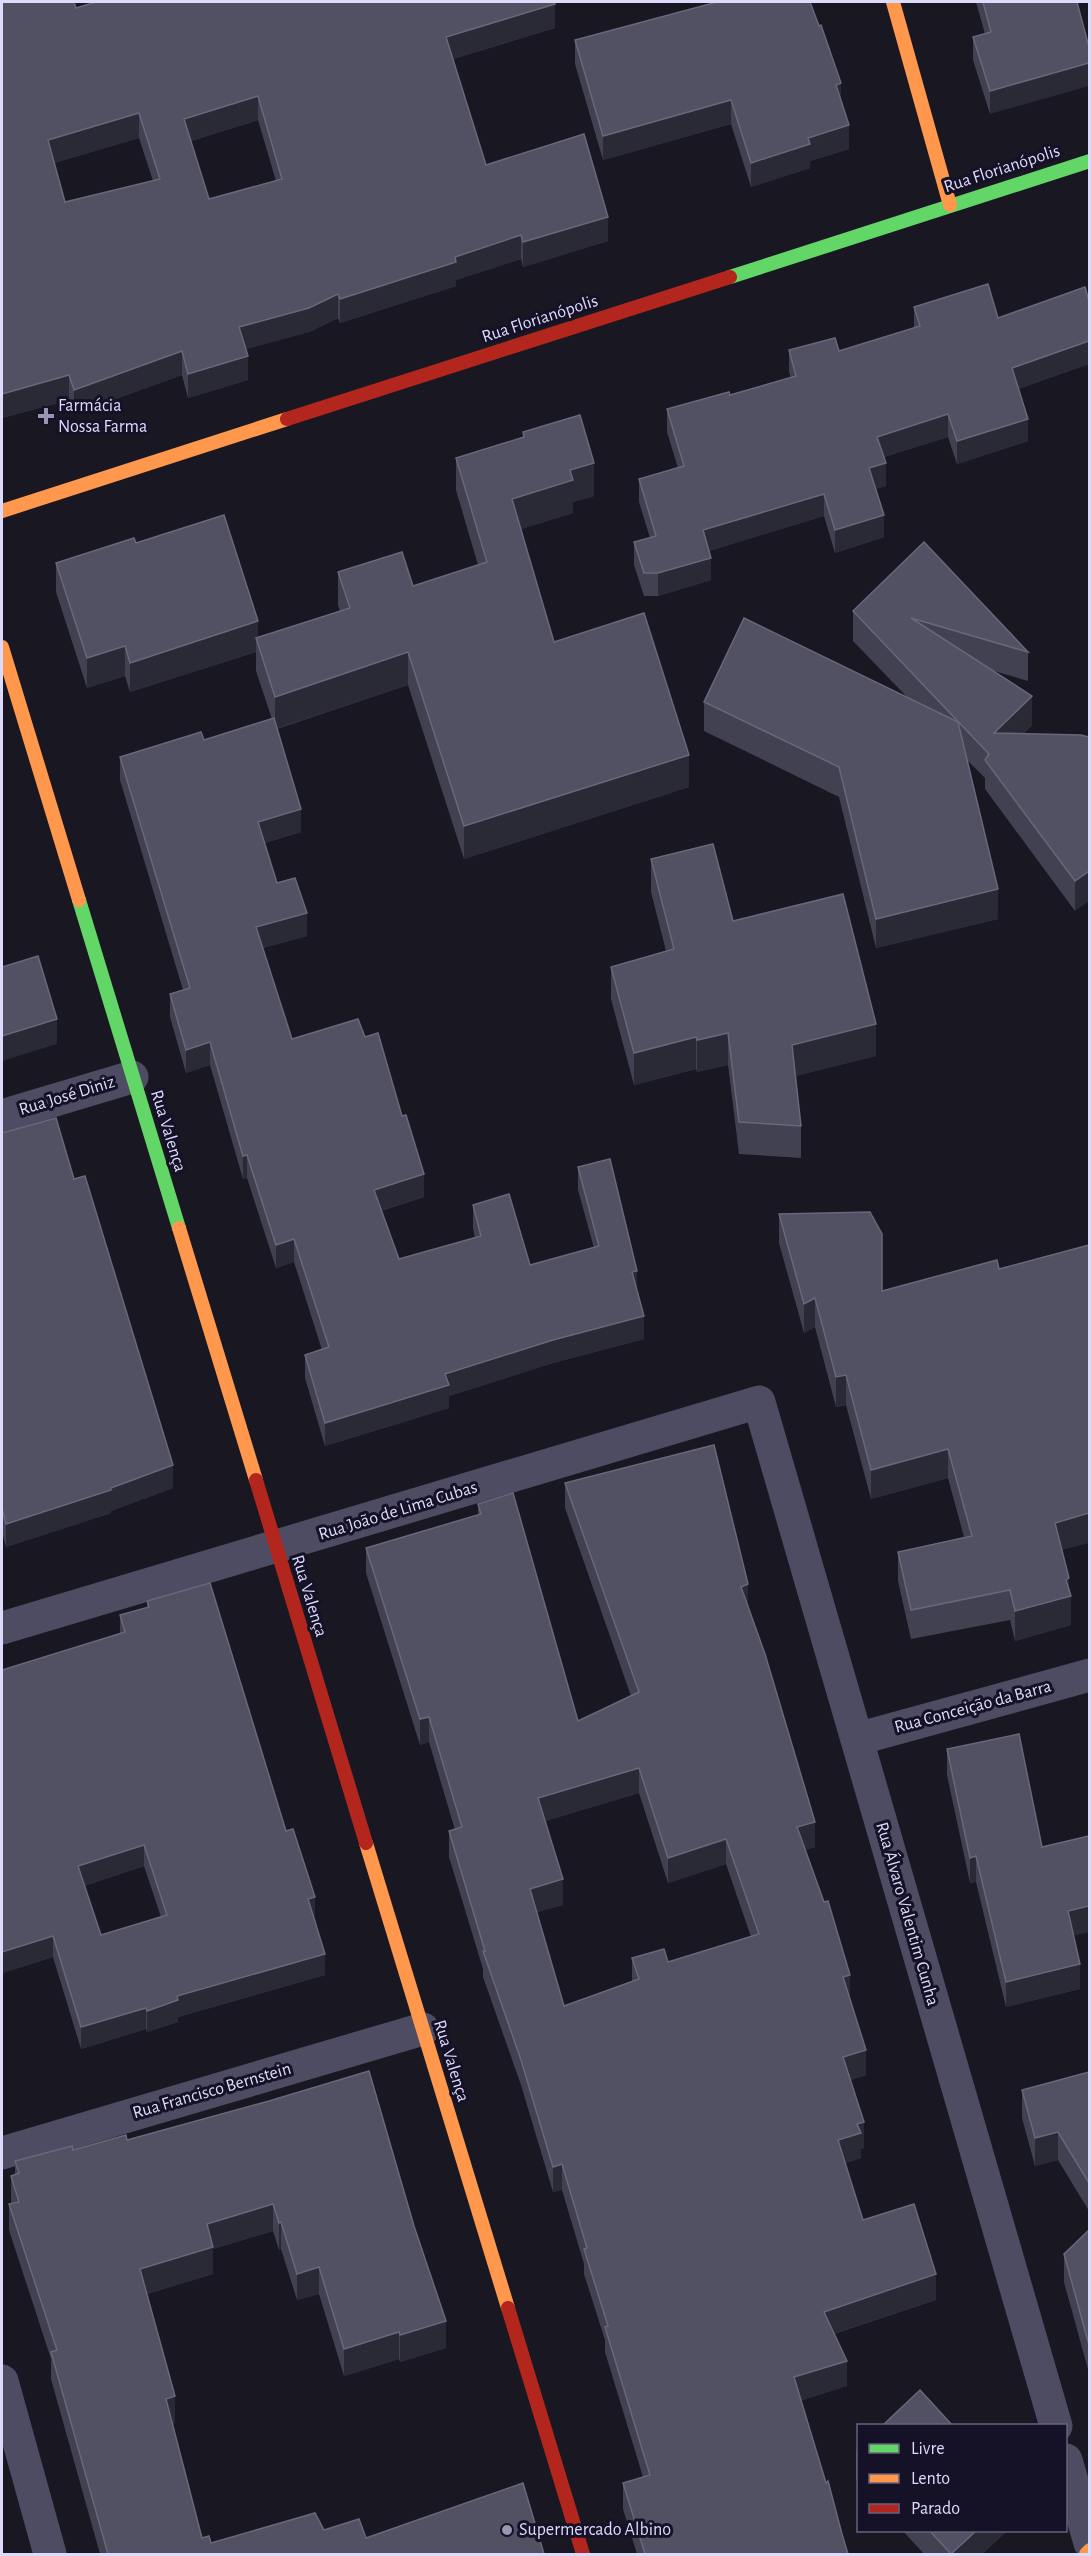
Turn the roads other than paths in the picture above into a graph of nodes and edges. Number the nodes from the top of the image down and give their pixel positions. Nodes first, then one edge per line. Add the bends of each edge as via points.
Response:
1 (893, 2) edge
2 (1089, 161) edge
3 (950, 205) junction
4 (2, 511) edge
5 (2, 647) edge
6 (132, 1077) junction
7 (2, 1116) edge
8 (759, 1402) joint
9 (276, 1547) junction
10 (2, 1629) edge
11 (1089, 1675) edge
12 (857, 1739) junction
13 (423, 2029) junction
14 (2, 2153) edge
15 (2, 2381) edge
16 (1055, 2424) edge
17 (1067, 2467) edge
18 (1089, 2543) edge
19 (1089, 2550) edge
20 (50, 2554) edge
21 (583, 2554) edge
22 (1086, 2554) edge

1 - 3 main road
2 - 3 main road, Rua Florianópolis
3 - 4 main road, Rua Florianópolis
5 - 6 main road, Rua Valença
6 - 7 street, Rua José Diniz
6 - 9 main road, Rua Valença
8 - 9 street, Rua João de Lima Cubas
8 - 12 street, Rua Álvaro Valentim Cunha
9 - 10 street, Rua João de Lima Cubas
9 - 13 main road, Rua Valença
11 - 12 street, Rua Conceição da Barra
12 - 16 street, Rua Álvaro Valentim Cunha
13 - 14 street, Rua Francisco Bernstein
13 - 21 main road, Rua Valença
15 - 20 street
17 - 18 street
19 - 22 main road

